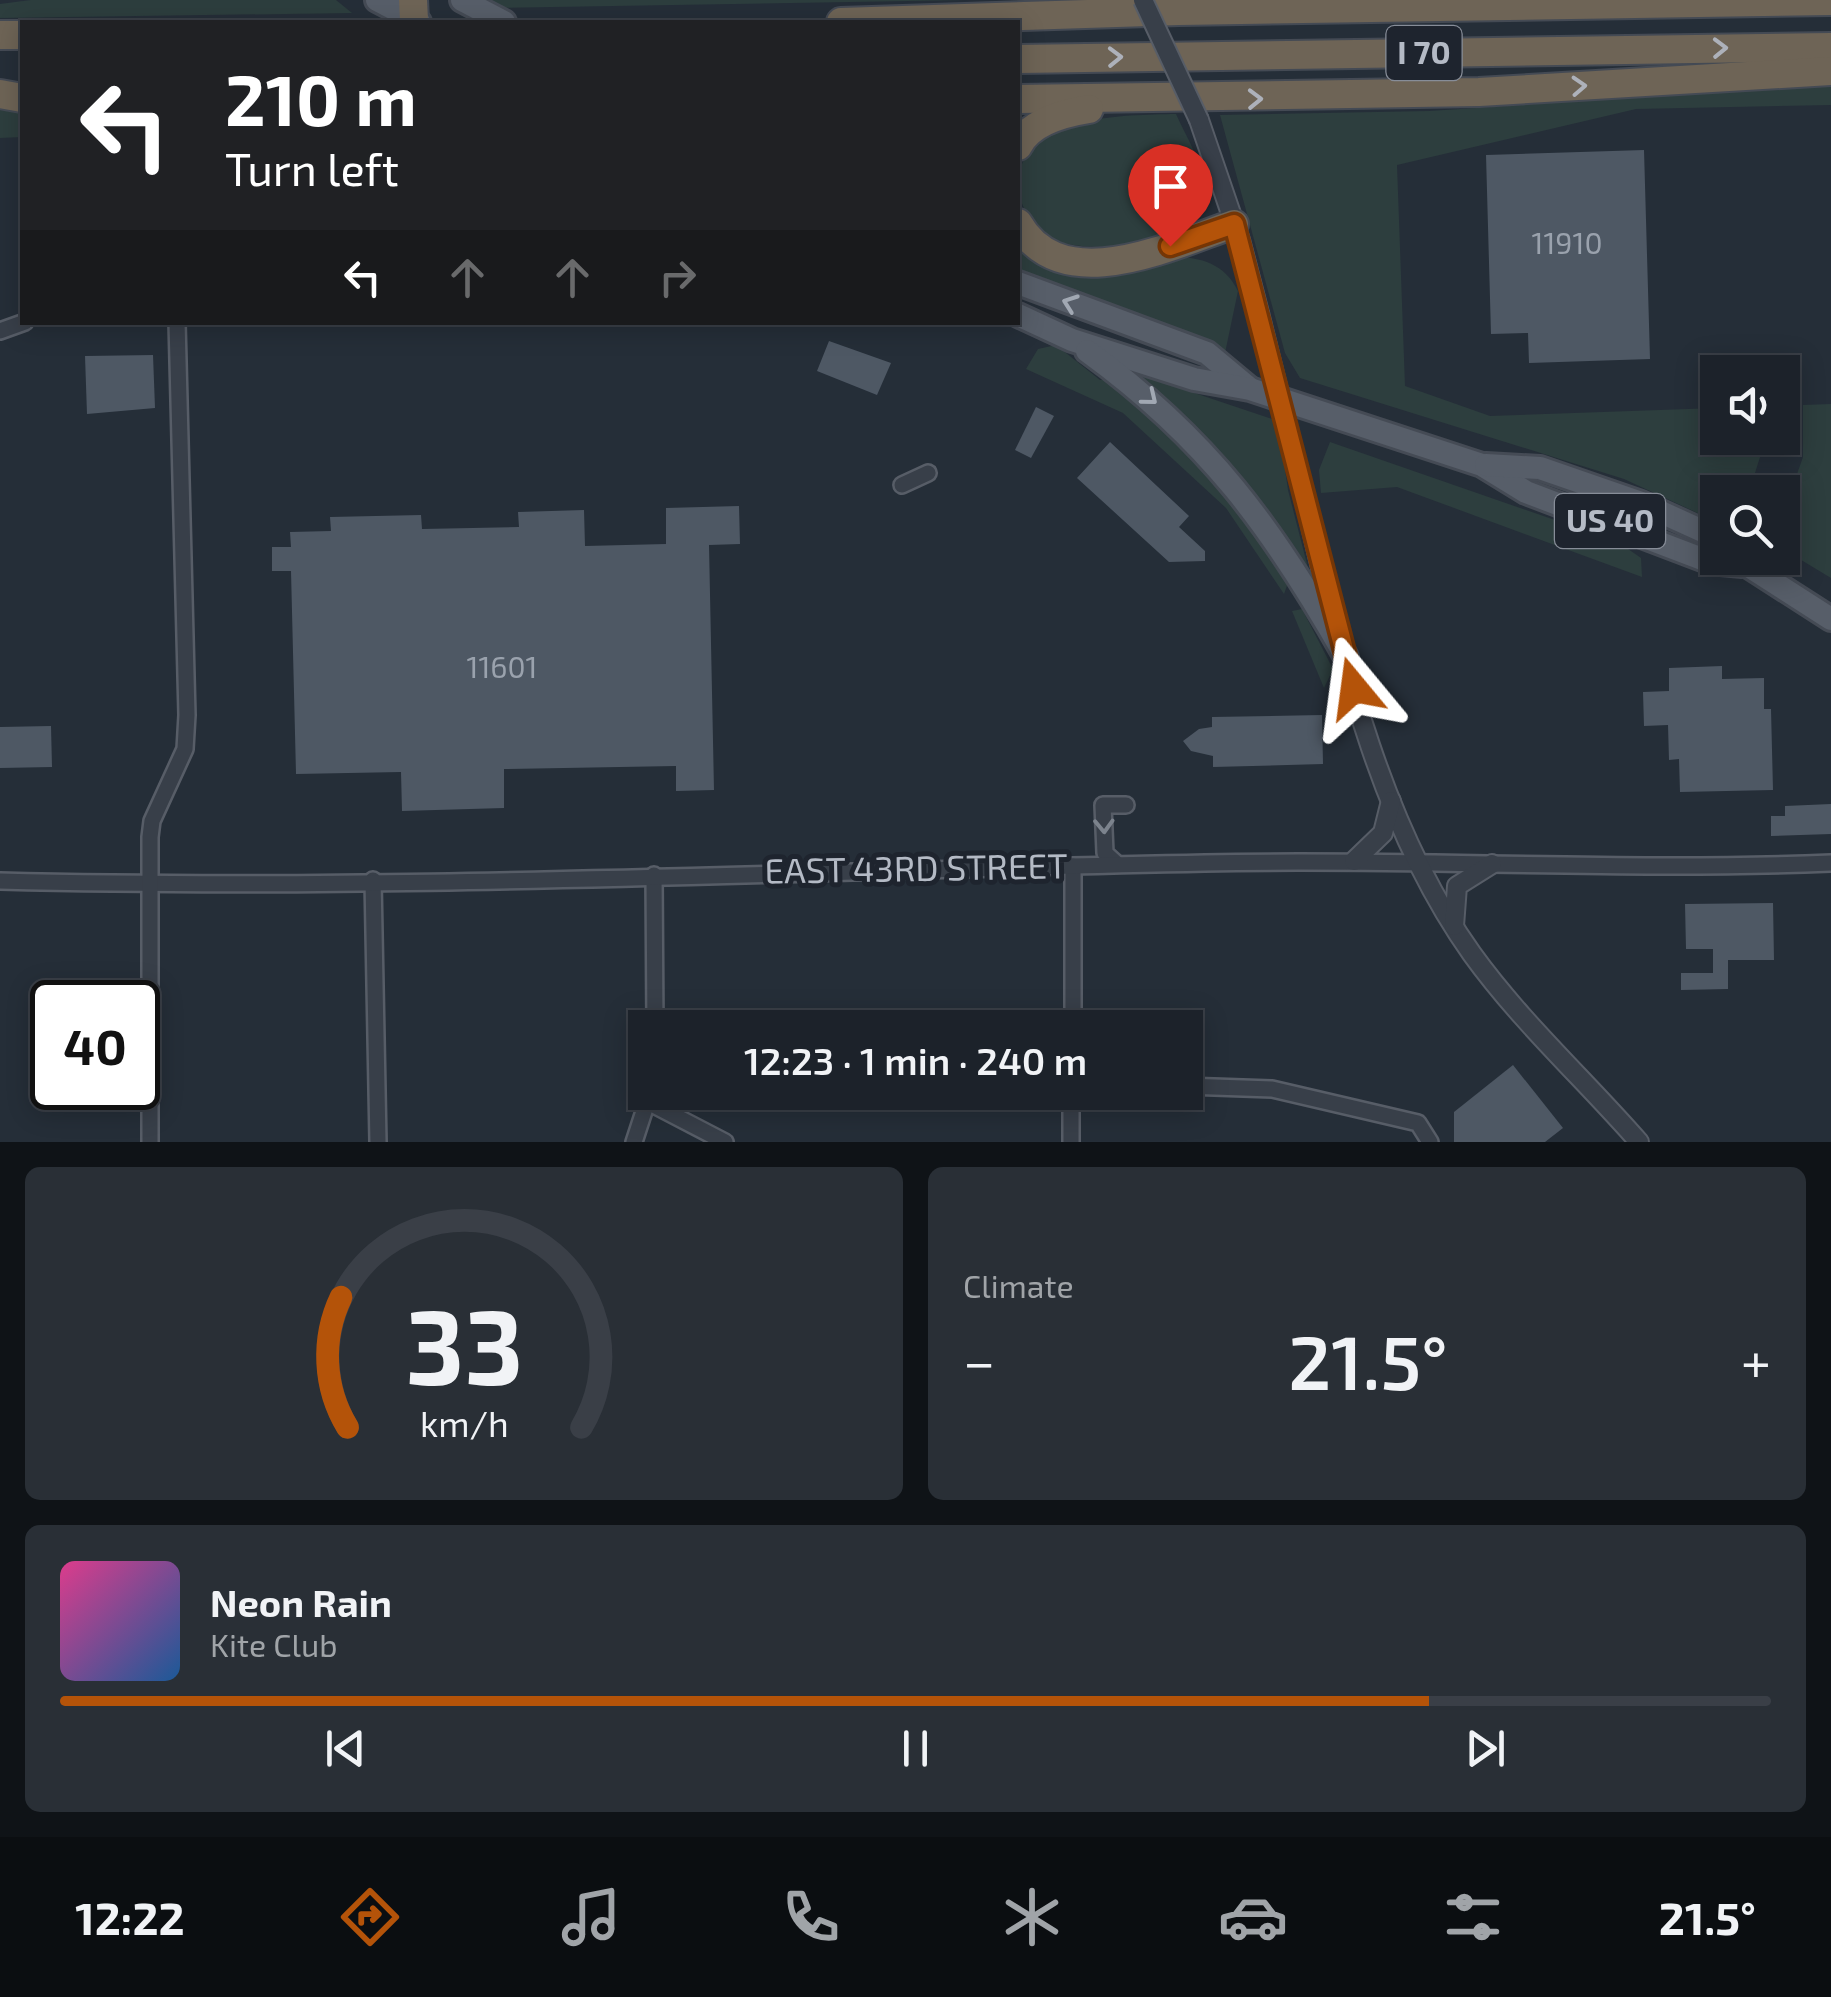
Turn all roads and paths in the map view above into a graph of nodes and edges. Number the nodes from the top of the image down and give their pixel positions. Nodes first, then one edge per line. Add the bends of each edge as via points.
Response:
1 (377, 0) edge
2 (462, 0) edge
3 (1089, 0) edge
4 (1143, 0) edge
5 (1831, 1) edge
6 (1179, 12) junction
7 (415, 14) edge
8 (500, 20) edge
9 (909, 20) edge
10 (1831, 46) edge
11 (1020, 59) edge
12 (1831, 71) edge
13 (1020, 99) edge
14 (1150, 100) junction
15 (1020, 142) edge
16 (1234, 224) junction
17 (1020, 226) edge
18 (1025, 286) edge
19 (1020, 315) edge
20 (177, 325) edge
21 (1072, 340) junction
22 (1250, 389) junction
23 (1482, 465) junction
24 (902, 485) dead end
25 (922, 492) dead end
26 (1700, 530) edge
27 (1700, 558) edge
28 (1761, 575) edge
29 (1831, 619) edge
30 (1346, 657) junction
31 (1392, 801) junction
32 (1126, 804) dead end
33 (1354, 860) junction
34 (1417, 862) junction
35 (1117, 864) junction
36 (1492, 864) junction
37 (1831, 864) edge
38 (1074, 866) junction
39 (654, 874) junction
40 (373, 880) junction
41 (0, 882) edge
42 (151, 883) junction
43 (1454, 926) junction
44 (655, 1010) edge
45 (1074, 1010) edge
46 (1203, 1087) edge
47 (645, 1110) edge
48 (671, 1110) edge
49 (1071, 1110) edge
50 (150, 1142) edge
51 (378, 1142) edge
52 (634, 1142) edge
53 (724, 1142) edge
54 (1071, 1142) edge
55 (1430, 1142) edge
56 (1639, 1142) edge

1 - 7 main road
2 - 8 main road
3 - 6 highway
4 - 16 street, bridge via 1200,120
5 - 6 highway, I 70
6 - 9 highway, I 70
11 -> 10 highway, I 70
14 -> 12 highway via 1479,92
13 - 14 highway
14 - 15 highway via 1068,112
16 - 17 highway via 1137,257 1081,263 1036,246
16 - 30 street, bridge
22 -> 18 main road, US 40 via 1207,353
19 - 21 main road, US 40
20 - 42 street via 187,715 185,749 152,821
21 - 22 main road, US 40 via 1194,379
21 -> 30 main road via 1167,412 1208,454 1258,515
22 - 23 main road, US 40
23 - 26 main road, US 40 via 1540,468
23 - 27 main road, US 40 via 1526,492
24 - 25 street via 928,473
28 - 29 main road, US 40
30 - 31 street
31 - 33 street via 1383,833
31 - 34 street
32 -> 35 street via 1103,806 1105,853
33 - 34 street, EAST 43RD STREET
33 - 35 street, EAST 43RD STREET
34 - 36 street, EAST 43RD STREET
34 - 43 street
35 - 38 street, EAST 43RD STREET
36 - 37 street, EAST 43RD STREET
36 - 43 street via 1457,886
38 - 39 street, EAST 43RD STREET
38 - 45 street
39 - 40 street, EAST 43RD STREET
39 - 44 street
40 - 42 street, EAST 43RD STREET
40 - 51 street
41 - 42 street, EAST 43RD STREET
42 - 50 street
43 - 56 street via 1525,1021
46 - 55 street via 1272,1089 1418,1123
47 - 52 street
48 - 53 street
49 - 54 street

